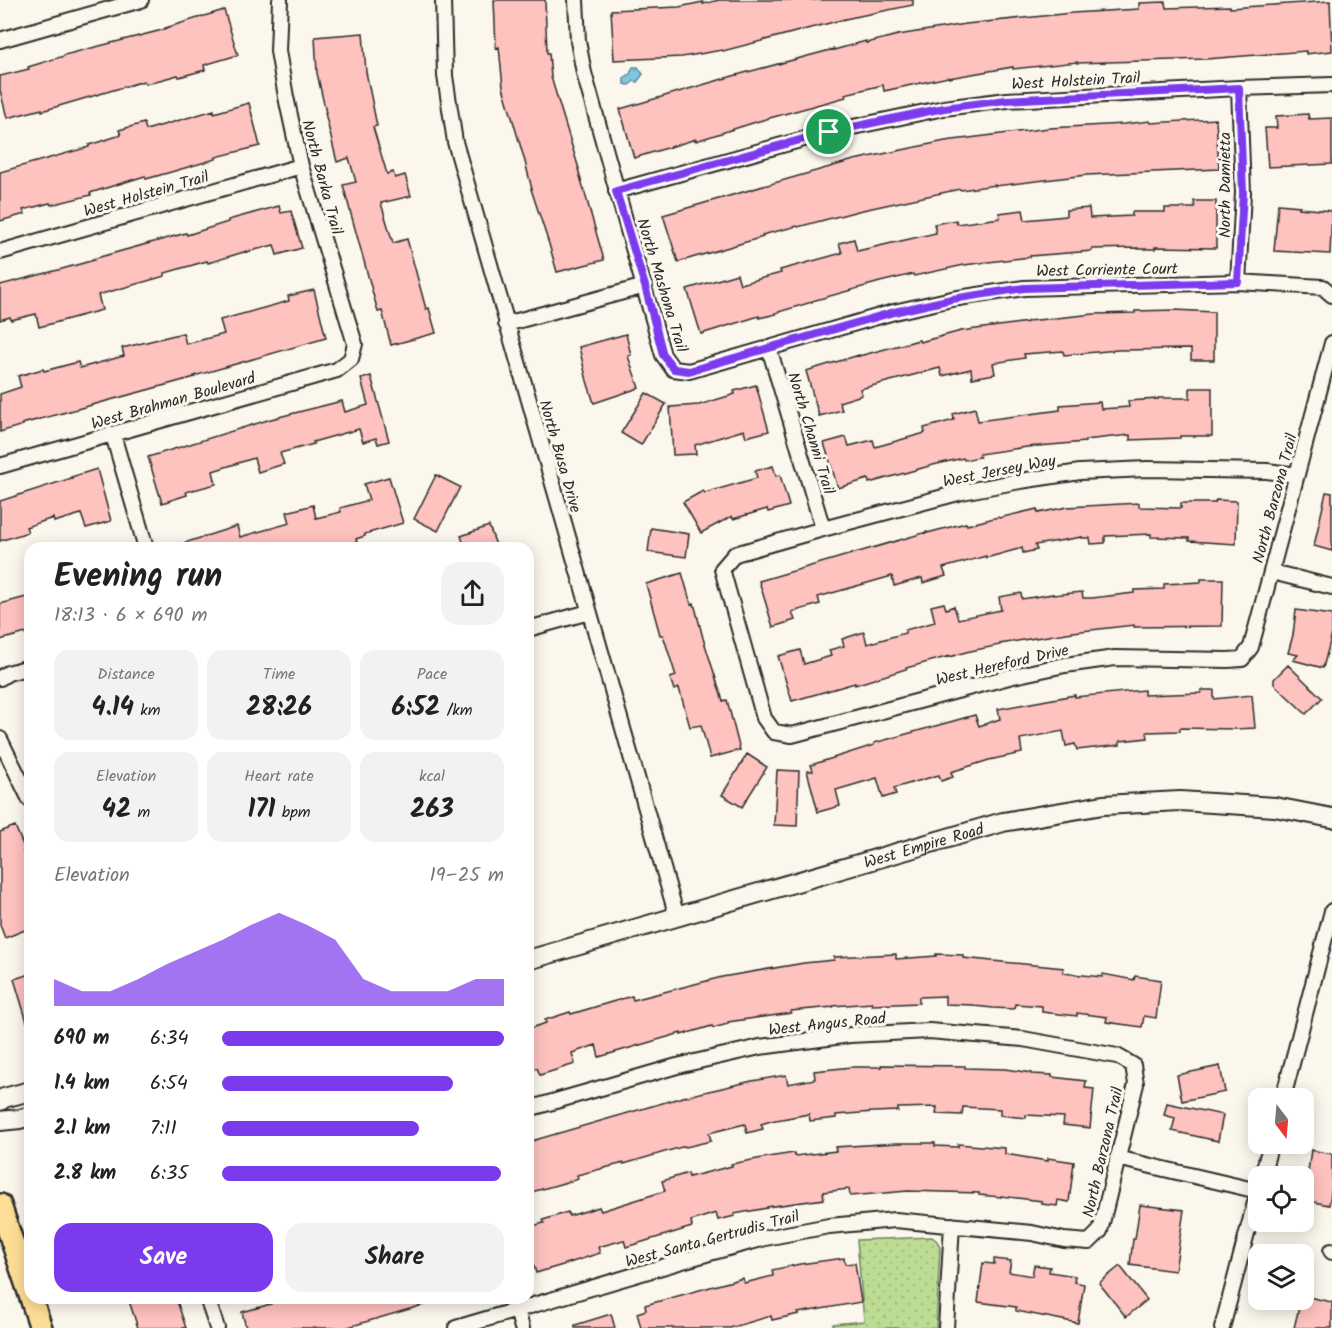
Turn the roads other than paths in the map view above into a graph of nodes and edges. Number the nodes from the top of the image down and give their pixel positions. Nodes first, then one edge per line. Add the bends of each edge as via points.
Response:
1 (141, 0) edge
2 (280, 0) edge
3 (443, 0) edge
4 (576, 0) edge
5 (0, 40) edge
6 (1332, 86) edge
7 (1239, 88) junction
8 (301, 166) junction
9 (616, 191) junction
10 (0, 252) edge
11 (1238, 282) junction
12 (645, 286) junction
13 (1332, 295) edge
14 (506, 324) junction
15 (1332, 343) edge
16 (769, 348) junction
17 (351, 359) joint
18 (674, 369) joint
19 (113, 435) junction
20 (0, 466) edge
21 (1297, 475) junction
22 (823, 529) junction
23 (144, 542) edge
24 (1272, 572) junction
25 (1332, 587) edge
26 (589, 612) junction
27 (534, 628) edge
28 (1242, 659) joint
29 (24, 669) edge
30 (0, 678) edge
31 (774, 732) joint
32 (0, 739) edge
33 (24, 788) edge
34 (1332, 818) edge
35 (1332, 912) edge
36 (677, 917) junction
37 (534, 958) edge
38 (1133, 1065) joint
39 (1286, 1088) edge
40 (24, 1093) edge
41 (0, 1101) edge
42 (534, 1107) edge
43 (24, 1118) edge
44 (0, 1121) edge
45 (1117, 1158) junction
46 (1248, 1189) edge
47 (0, 1205) edge
48 (952, 1225) junction
49 (1248, 1229) edge
50 (1089, 1242) joint
51 (24, 1278) edge
52 (33, 1304) edge
53 (209, 1304) edge
54 (517, 1310) junction
55 (41, 1328) edge
56 (217, 1328) edge
57 (456, 1328) edge
58 (522, 1328) edge
59 (946, 1328) edge
60 (1222, 1328) edge

1 - 5 street
2 - 8 street, North Barka Trail via 278,51
3 - 14 street, North Busa Drive via 445,76 455,142
4 - 9 street, North Mashona Trail via 584,73
6 - 7 street, West Holstein Trail
7 - 9 street, West Holstein Trail via 1006,100 944,108 829,132
7 - 11 street, North Damietta via 1243,193
8 - 10 street, West Holstein Trail
8 - 17 street, North Barka Trail via 355,344
9 - 12 street, North Mashona Trail
11 - 13 street, West Corriente Court via 1323,287
11 - 16 street, West Corriente Court via 1024,288 894,312
12 - 14 street
12 - 18 street, North Mashona Trail via 663,355
14 - 26 street, North Busa Drive
15 - 21 street, North Barzona Trail
16 - 18 street, West Corriente Court via 689,371
16 - 22 street, North Channi Trail
17 - 19 street, West Brahman Boulevard via 338,370
19 - 20 street, West Brahman Boulevard
19 - 23 street
21 - 22 street, West Jersey Way via 1147,469 1080,472 962,492
21 - 24 street, North Barzona Trail
22 - 31 street, West Jersey Way via 735,554 722,569 764,718
24 - 25 street
24 - 28 street, North Barzona Trail via 1251,647
26 - 27 street
26 - 36 street, North Busa Drive
28 - 31 street, West Hereford Drive via 1115,658 1065,665 792,735
29 - 30 street
32 - 33 street
34 - 36 street, West Empire Road via 1275,807 1200,802 1103,805 1003,822
35 - 39 street
36 - 37 street, West Empire Road
38 - 42 street, West Angus Road via 1117,1056 1023,1039 929,1031 850,1035 760,1047 677,1066
38 - 45 street, North Barzona Trail via 1136,1084
40 - 41 street
43 - 44 street
45 - 46 street
45 - 50 street, North Barzona Trail via 1100,1231
47 - 51 main road
48 - 50 street, West Santa Gertrudis Trail
48 - 54 street, West Santa Gertrudis Trail via 895,1220 829,1226 765,1238
48 - 59 street
49 - 60 street
52 - 55 main road
53 - 56 street
54 - 57 street, West Santa Gertrudis Trail
54 - 58 street

